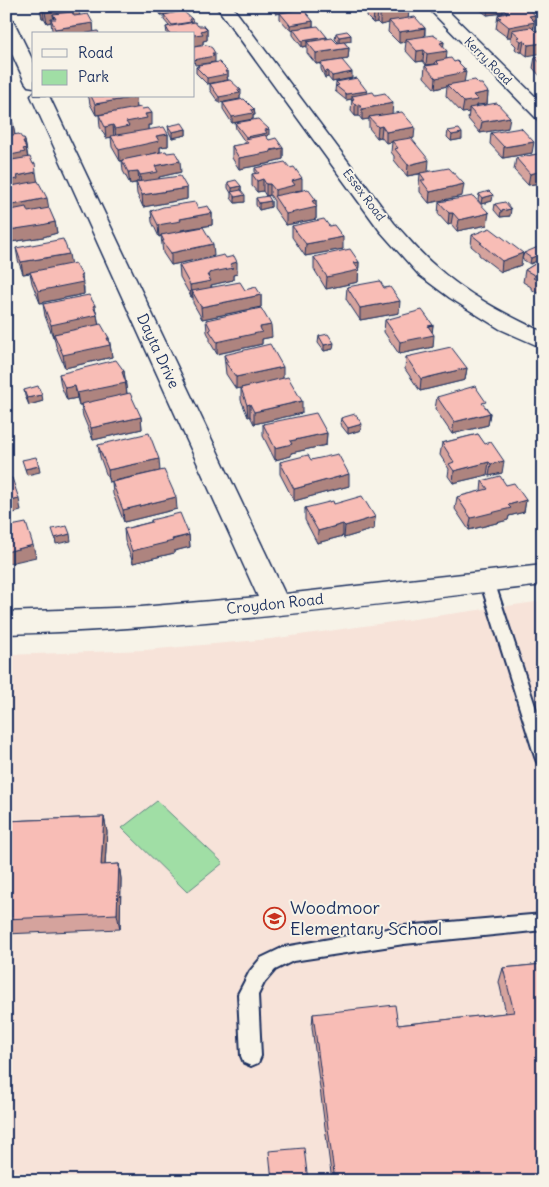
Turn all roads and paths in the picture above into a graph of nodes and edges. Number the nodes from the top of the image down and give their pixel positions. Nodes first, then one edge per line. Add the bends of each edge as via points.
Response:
1 (224, 6) edge
2 (434, 6) edge
3 (6, 22) edge
4 (32, 78) edge
5 (41, 98) edge
6 (543, 115) edge
7 (543, 341) edge
8 (543, 575) edge
9 (487, 581) junction
10 (276, 605) junction
11 (6, 623) edge
12 (543, 757) edge
13 (543, 922) edge
14 (251, 1056) dead end

1 - 7 street, Essex Road via 387,227 414,258 478,307
2 - 6 street, Kerry Road
3 - 4 street
5 - 10 street, Dayta Drive
8 - 9 street, Croydon Road
9 - 10 street, Croydon Road
9 - 12 lane
10 - 11 street, Croydon Road
13 - 14 lane via 404,935 291,953 268,964 248,994

